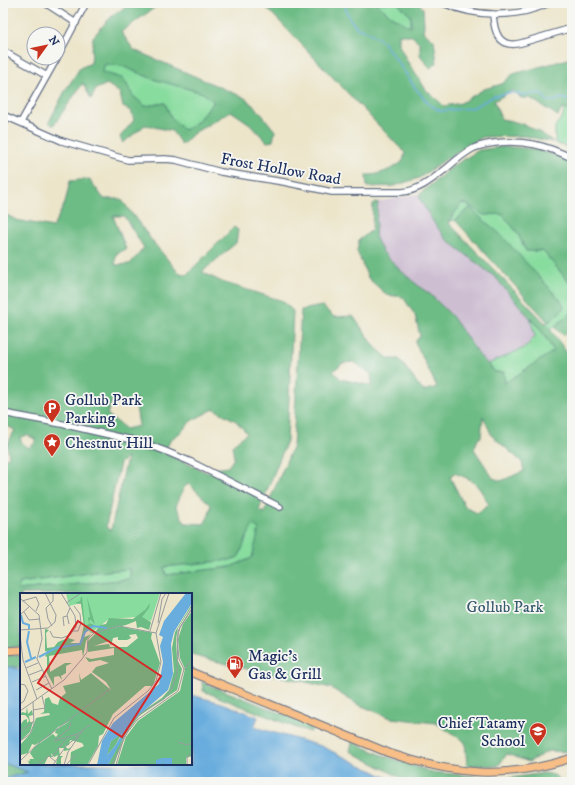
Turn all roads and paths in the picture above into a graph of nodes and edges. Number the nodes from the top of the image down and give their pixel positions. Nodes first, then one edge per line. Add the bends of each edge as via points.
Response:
1 (44, 3) edge
2 (86, 3) edge
3 (443, 3) edge
4 (547, 3) edge
5 (493, 14) junction
6 (76, 24) junction
7 (572, 28) edge
8 (66, 42) edge
9 (3, 51) edge
10 (53, 66) edge
11 (47, 76) junction
12 (3, 115) edge
13 (21, 122) junction
14 (572, 158) edge
15 (3, 413) edge
16 (280, 507) dead end
17 (20, 650) edge
18 (3, 651) edge
19 (192, 672) edge
20 (572, 758) edge

1 - 6 street
2 - 6 street
3 - 5 street via 467,11
4 - 5 street via 515,13
5 - 7 street via 495,32 510,44
6 - 8 street
9 - 11 street
10 - 11 street
11 - 13 street
12 - 13 street, Frost Hollow Road
13 - 14 street, Frost Hollow Road via 62,141 128,160 176,160 221,172 332,192 411,191 436,177 469,151 500,142 533,144
15 - 16 street via 141,442 191,462
17 - 18 main road
19 - 20 main road via 389,753 453,771 514,772 550,766

